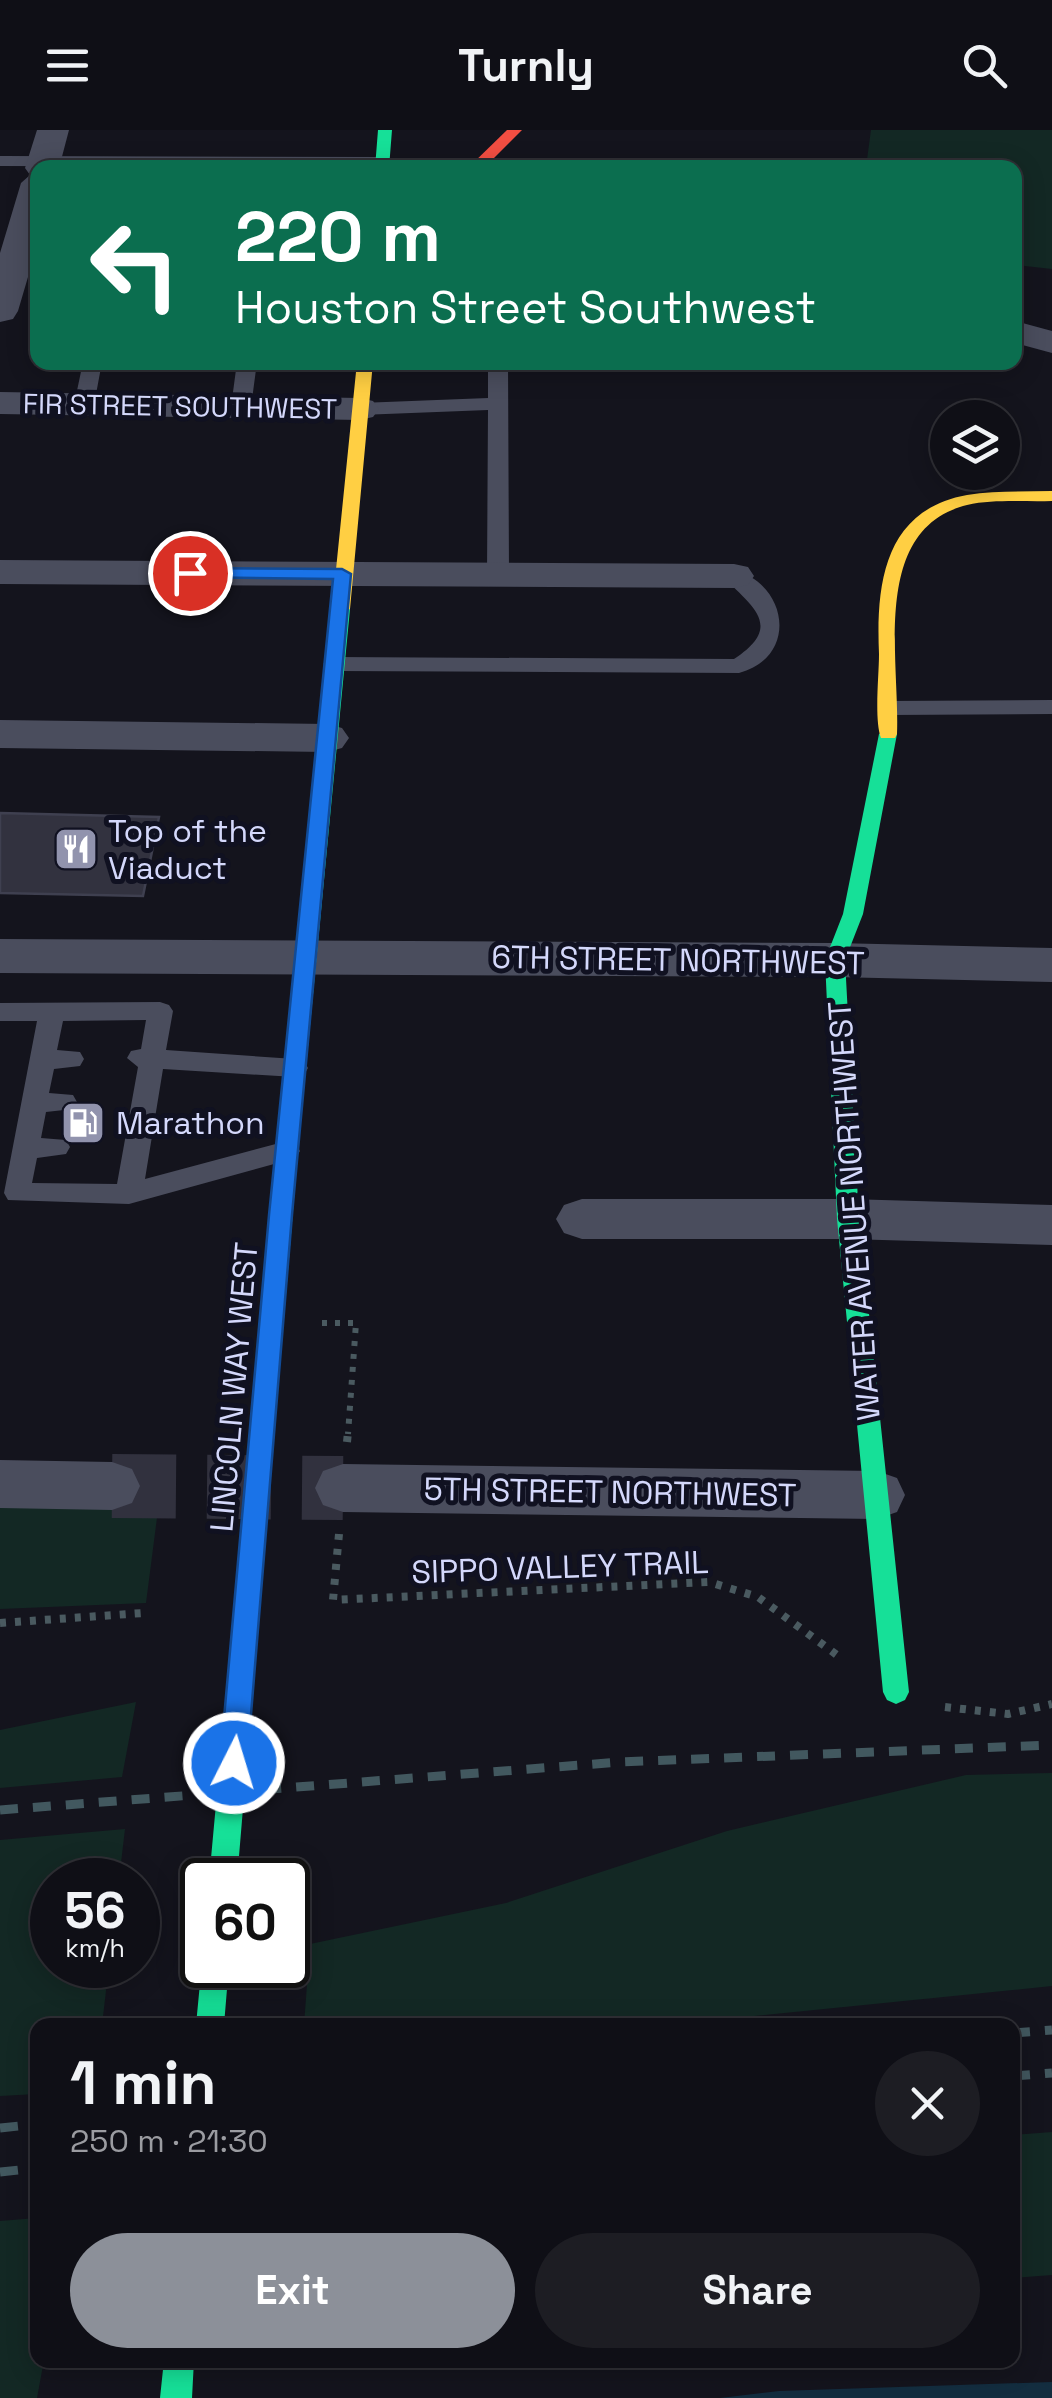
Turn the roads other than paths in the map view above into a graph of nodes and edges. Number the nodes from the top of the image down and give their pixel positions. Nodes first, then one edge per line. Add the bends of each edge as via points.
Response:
1 (385, 130) edge
2 (515, 130) edge
3 (382, 160) edge
4 (483, 160) edge
5 (30, 161) edge
6 (0, 162) edge
7 (30, 216) edge
8 (17, 267) edge
9 (0, 311) edge
10 (1022, 334) edge
11 (1052, 342) edge
12 (92, 370) edge
13 (245, 370) edge
14 (364, 370) edge
15 (498, 370) edge
16 (0, 403) edge
17 (84, 404) junction
18 (498, 404) junction
19 (240, 407) junction
20 (360, 409) junction
21 (1052, 496) edge
22 (0, 572) edge
23 (342, 574) junction
24 (498, 574) junction
25 (734, 576) joint
26 (334, 664) junction
27 (1052, 707) edge
28 (889, 708) junction
29 (0, 734) edge
30 (327, 738) junction
31 (0, 956) edge
32 (305, 957) junction
33 (836, 960) junction
34 (1052, 966) edge
35 (0, 1012) edge
36 (52, 1012) junction
37 (146, 1058) junction
38 (72, 1059) dead end
39 (44, 1060) junction
40 (295, 1068) junction
41 (64, 1102) dead end
42 (34, 1103) junction
43 (57, 1147) dead end
44 (26, 1149) junction
45 (286, 1150) junction
46 (9, 1193) edge
47 (128, 1194) junction
48 (582, 1218) dead end
49 (848, 1219) junction
50 (1052, 1225) edge
51 (0, 1484) edge
52 (112, 1486) tunnel mouth
53 (343, 1488) tunnel mouth
54 (877, 1495) junction
55 (896, 1692) road end
56 (225, 1858) edge
57 (213, 1988) edge
58 (211, 2018) edge
59 (178, 2368) edge
60 (176, 2398) edge

1 - 3 main road
2 - 4 main road
5 - 6 lane
7 - 8 street
8 - 9 street
10 - 11 street
12 - 17 lane
13 - 19 lane
14 - 20 main road, LINCOLN WAY WEST
15 - 18 lane
16 - 17 street, FIR STREET SOUTHWEST
17 - 19 street, FIR STREET SOUTHWEST
18 - 20 lane
18 - 24 lane
19 - 20 street, FIR STREET SOUTHWEST
20 - 23 main road, LINCOLN WAY WEST
21 - 28 main road, WATER AVENUE NORTHWEST via 963,501 915,525 892,562
22 - 23 street
23 - 24 street
23 - 26 main road, LINCOLN WAY WEST
24 - 25 street
25 - 26 lane via 756,589 772,623 766,644 740,666
26 - 30 main road, LINCOLN WAY WEST
27 - 28 lane
28 - 33 main road, WATER AVENUE NORTHWEST via 876,812
29 - 30 street
30 - 32 main road, LINCOLN WAY WEST
31 - 32 street, 6TH STREET NORTHWEST
32 - 33 street, 6TH STREET NORTHWEST
32 - 40 main road, LINCOLN WAY WEST
33 - 34 street, 6TH STREET NORTHWEST
33 - 49 main road, WATER AVENUE NORTHWEST
35 - 36 lane
36 - 37 lane via 160,1011
36 - 39 lane
37 - 40 lane
37 - 47 lane
38 - 39 lane
39 - 42 lane
40 - 45 main road, LINCOLN WAY WEST
41 - 42 lane
42 - 44 lane
43 - 44 lane
44 - 46 lane
45 - 47 lane
45 - 56 main road, LINCOLN WAY WEST
46 - 47 lane
48 - 49 street
49 - 50 street
49 - 54 main road, WATER AVENUE NORTHWEST
51 - 52 street
53 - 54 street, 5TH STREET NORTHWEST
54 - 55 main road, WATER AVENUE NORTHWEST
57 - 58 main road
59 - 60 main road

